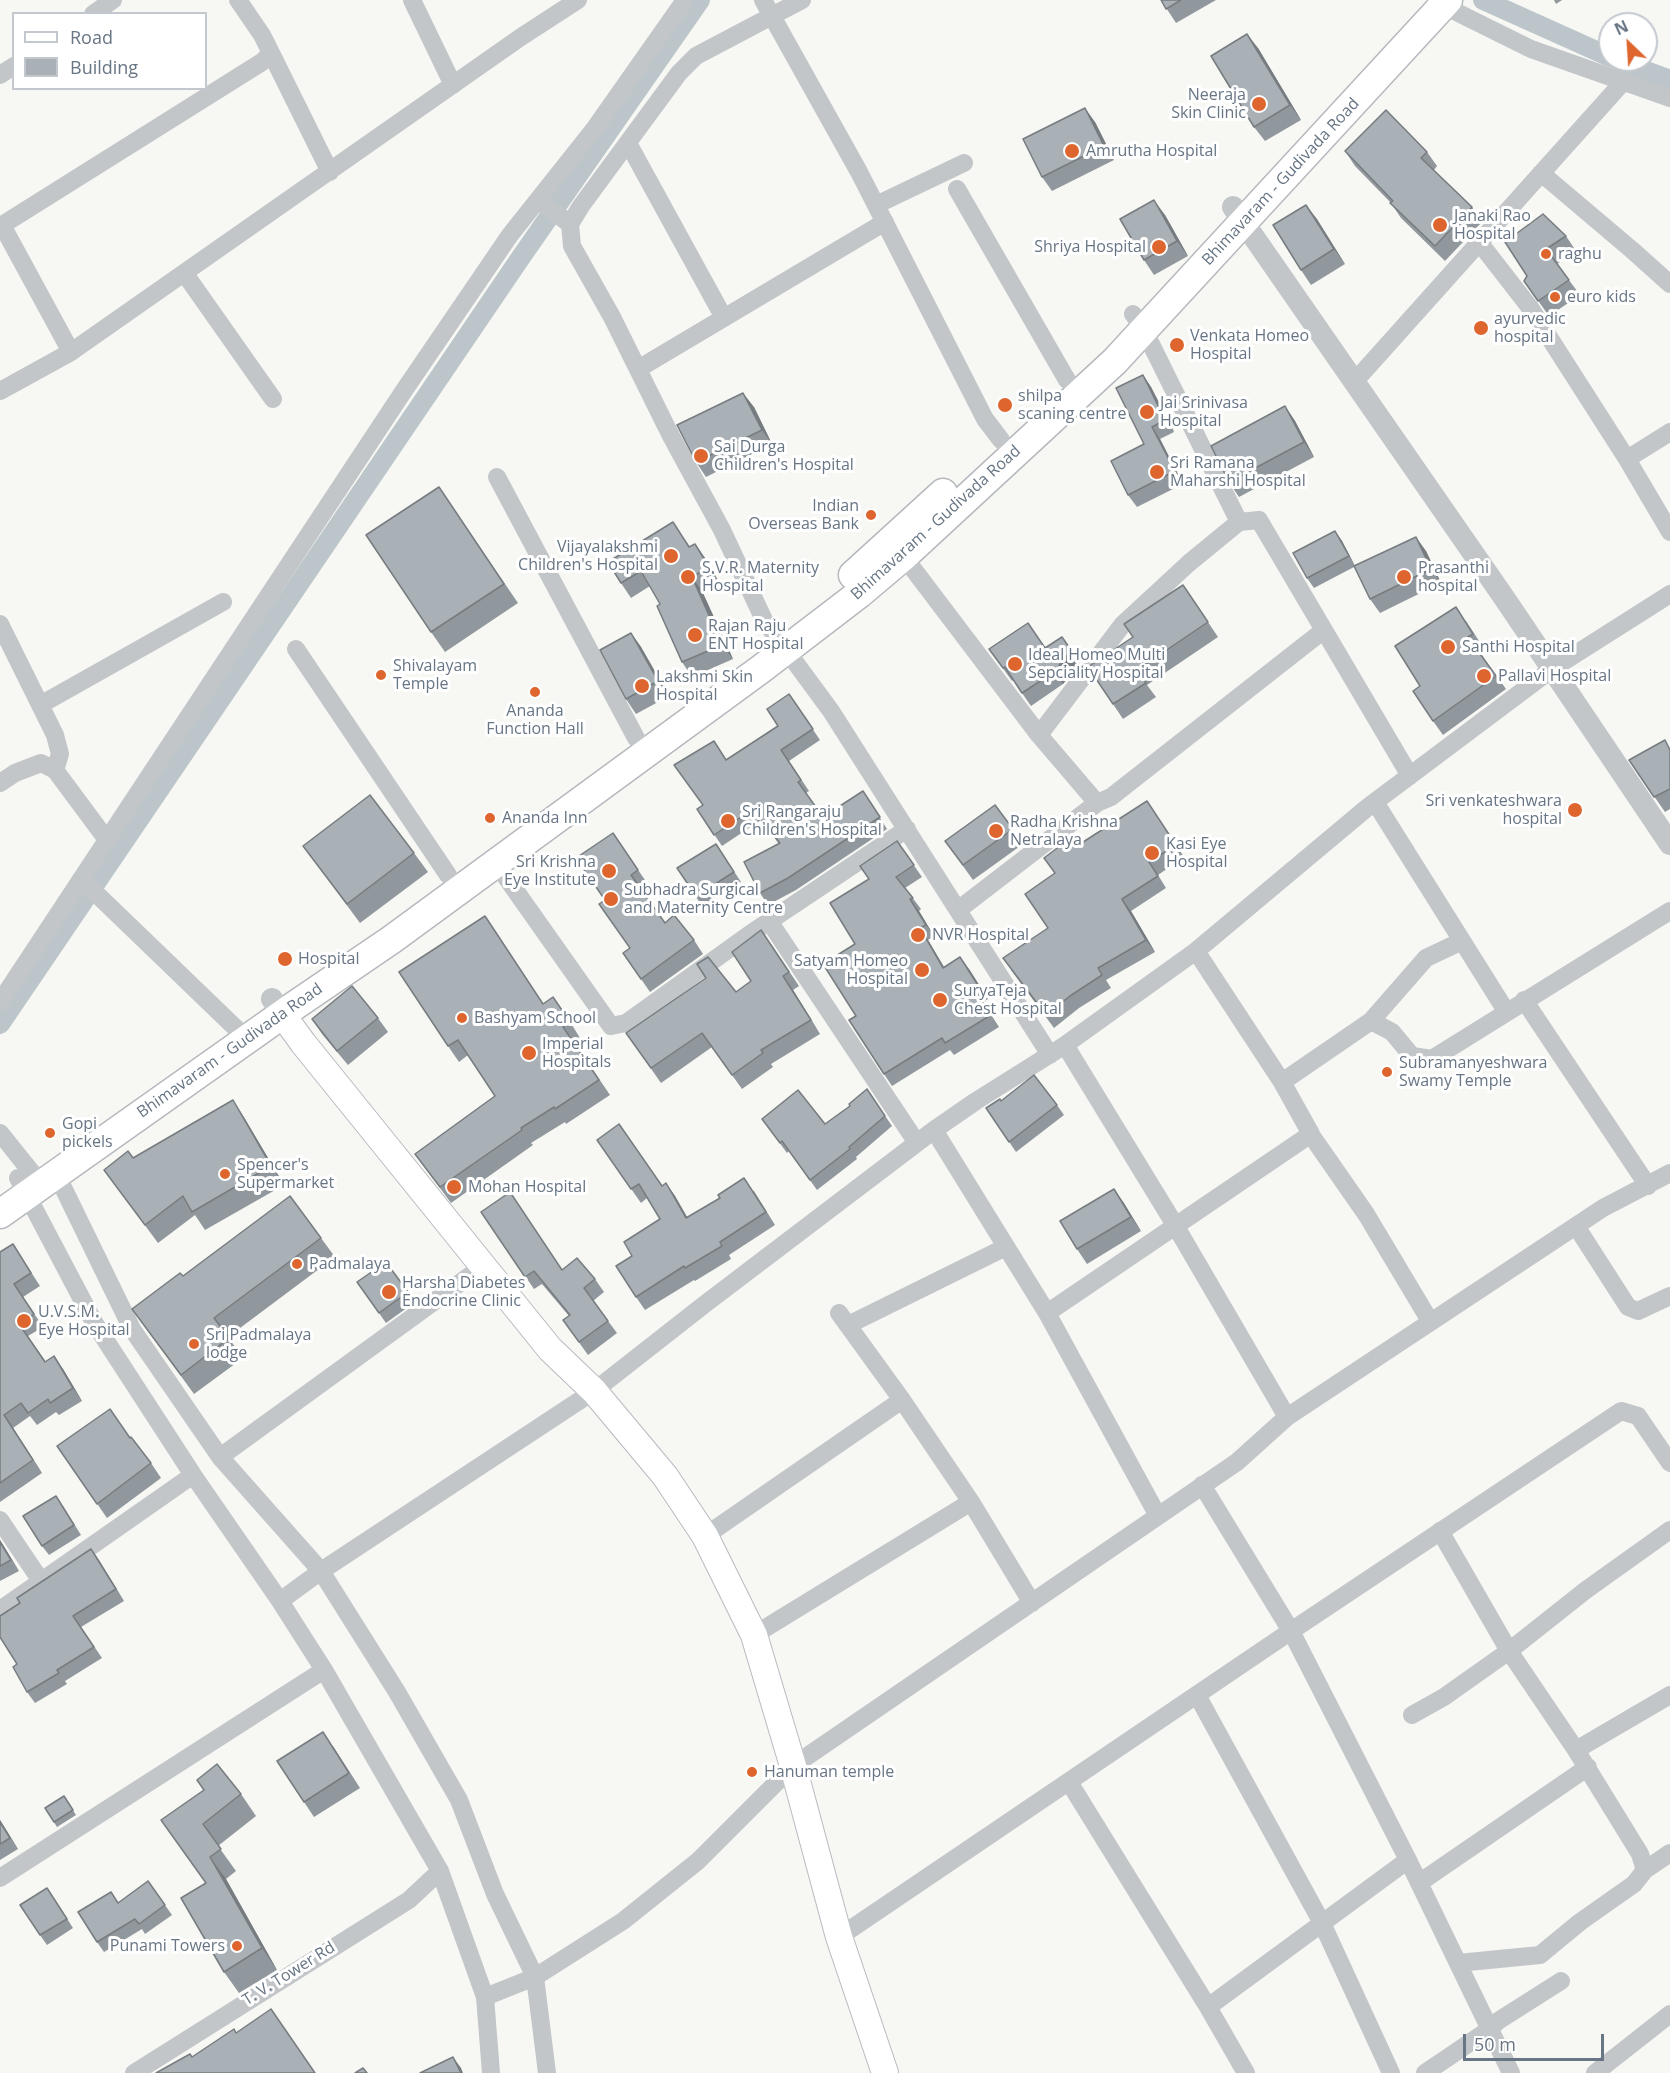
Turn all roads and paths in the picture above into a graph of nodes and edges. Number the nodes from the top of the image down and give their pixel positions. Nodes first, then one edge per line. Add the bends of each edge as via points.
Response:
1 (113, 0) edge
2 (411, 0) edge
3 (578, 0) edge
4 (685, 0) edge
5 (802, 0) edge
6 (1436, 1) edge
7 (246, 3) edge
8 (767, 7) edge
9 (96, 12) edge
10 (271, 53) junction
11 (1623, 82) junction
12 (453, 85) junction
13 (1670, 98) edge
14 (628, 143) junction
15 (964, 163) dead end
16 (330, 172) junction
17 (1541, 173) junction
18 (957, 189) dead end
19 (538, 201) junction
20 (876, 205) junction
21 (1239, 214) junction
22 (885, 222) junction
23 (570, 223) junction
24 (1, 224) edge
25 (1479, 242) junction
26 (185, 274) junction
27 (1670, 284) edge
28 (723, 318) junction
29 (1139, 322) junction
30 (71, 352) junction
31 (638, 369) junction
32 (1067, 380) junction
33 (1355, 381) junction
34 (0, 391) edge
35 (273, 399) dead end
36 (1670, 432) edge
37 (1001, 440) junction
38 (1627, 459) junction
39 (497, 477) dead end
40 (1239, 522) junction
41 (1670, 532) edge
42 (897, 549) junction
43 (1670, 594) edge
44 (223, 602) dead end
45 (0, 624) edge
46 (1324, 630) junction
47 (780, 643) junction
48 (296, 649) dead end
49 (1552, 669) junction
50 (40, 705) junction
51 (1039, 735) junction
52 (636, 738) junction
53 (55, 770) junction
54 (1410, 776) junction
55 (0, 783) edge
56 (1097, 802) junction
57 (1375, 802) junction
58 (906, 829) junction
59 (107, 840) junction
60 (1670, 843) edge
61 (496, 863) junction
62 (448, 875) junction
63 (82, 880) junction
64 (958, 910) junction
65 (1670, 910) edge
66 (769, 921) junction
67 (1462, 941) junction
68 (1196, 951) junction
69 (1524, 1000) junction
70 (0, 1002) edge
71 (277, 1006) junction
72 (1506, 1011) junction
73 (1371, 1021) junction
74 (241, 1032) junction
75 (1057, 1050) junction
76 (1282, 1082) junction
77 (934, 1130) junction
78 (0, 1133) edge
79 (1311, 1135) junction
80 (917, 1143) junction
81 (1670, 1173) edge
82 (29, 1182) edge
83 (1648, 1186) junction
84 (0, 1214) edge
85 (1175, 1225) junction
86 (1576, 1226) junction
87 (1006, 1247) junction
88 (483, 1266) junction
89 (1670, 1296) edge
90 (1047, 1313) junction
91 (1430, 1321) junction
92 (594, 1391) junction
93 (902, 1400) junction
94 (1287, 1417) junction
95 (220, 1457) junction
96 (1670, 1463) edge
97 (193, 1475) junction
98 (1203, 1485) junction
99 (971, 1502) junction
100 (1158, 1516) junction
101 (0, 1520) edge
102 (1670, 1530) edge
103 (1440, 1531) junction
104 (705, 1536) junction
105 (321, 1571) junction
106 (41, 1581) junction
107 (280, 1601) junction
108 (1032, 1603) junction
109 (0, 1610) edge
110 (1291, 1631) junction
111 (754, 1635) junction
112 (1509, 1651) junction
113 (324, 1670) junction
114 (1197, 1695) junction
115 (1670, 1695) edge
116 (1412, 1715) dead end
117 (1576, 1750) junction
118 (793, 1766) junction
119 (1588, 1767) junction
120 (1069, 1782) junction
121 (1670, 1853) edge
122 (1408, 1860) junction
123 (1645, 1870) junction
124 (440, 1871) junction
125 (0, 1878) edge
126 (1419, 1883) junction
127 (1322, 1923) junction
128 (839, 1937) junction
129 (1458, 1963) junction
130 (535, 1977) junction
131 (1561, 1981) dead end
132 (485, 1997) junction
133 (1208, 2007) junction
134 (1670, 2014) edge
135 (1490, 2029) junction
136 (134, 2073) edge
137 (491, 2073) edge
138 (547, 2073) edge
139 (885, 2073) edge
140 (1246, 2073) edge
141 (1391, 2073) edge
142 (1425, 2073) edge
143 (1511, 2073) edge
144 (1595, 2073) edge

1 - 9 street
2 - 12 street
3 - 12 street
4 - 19 street
5 - 8 street
6 - 11 street via 1531,49
6 - 21 main road, Bhimavaram - Gudivada Road
7 - 10 street
8 - 14 street via 696,56
8 - 20 street
10 - 16 street
10 - 24 street
11 - 13 street
11 - 17 street
12 - 16 street
14 - 23 street
14 - 28 street
15 - 20 street
16 - 26 street
17 - 25 street
17 - 27 street
18 - 32 street
19 - 23 street
19 - 59 street via 510,235 403,392
20 - 22 street
21 - 29 main road, Bhimavaram - Gudivada Road
21 - 33 street
22 - 28 street
22 - 37 street via 986,419
23 - 31 street via 572,246
24 - 30 street
25 - 33 street
25 - 38 street via 1531,309
26 - 30 street
26 - 35 street
28 - 31 street
29 - 32 main road, Bhimavaram - Gudivada Road
29 - 40 street
29 - 42 main road, Bhimavaram - Gudivada Road via 1115,361
30 - 34 street
31 - 47 street
32 - 37 main road, Bhimavaram - Gudivada Road
33 - 49 street
36 - 38 street
37 - 42 main road, Bhimavaram - Gudivada Road
38 - 41 street
39 - 52 street
40 - 46 street via 1259,520
40 - 51 street via 1123,624
42 - 47 main road, Bhimavaram - Gudivada Road via 859,594
42 - 51 street
43 - 49 street
44 - 50 street
45 - 50 street
46 - 54 street
46 - 56 street via 1111,797
47 - 52 main road, Bhimavaram - Gudivada Road via 762,647
47 - 58 street via 831,711
47 - 61 main road, Bhimavaram - Gudivada Road via 761,669
48 - 62 street
49 - 54 street
49 - 60 street
50 - 53 street via 58,744 60,754
51 - 56 street
52 - 62 main road, Bhimavaram - Gudivada Road
53 - 55 street via 41,763
53 - 59 street
54 - 57 street
56 - 64 street
57 - 67 street
57 - 68 street
58 - 64 street
58 - 66 street
59 - 63 street
61 - 66 street via 611,1026 626,1023
61 - 71 main road, Bhimavaram - Gudivada Road via 391,940
62 - 71 main road, Bhimavaram - Gudivada Road
63 - 70 street
63 - 74 street
64 - 75 street
65 - 69 street
66 - 80 street
67 - 72 street
67 - 73 street via 1426,958
68 - 75 street
68 - 76 street
69 - 72 street
69 - 83 street
71 - 74 main road, Bhimavaram - Gudivada Road
71 - 88 main road
72 - 73 street via 1432,1059 1412,1056 1392,1032
73 - 76 street
74 - 82 main road, Bhimavaram - Gudivada Road
75 - 77 street
75 - 85 street
76 - 79 street
77 - 80 street
77 - 87 street
78 - 82 street
79 - 85 street
79 - 91 street via 1366,1214
80 - 92 street
81 - 83 street
82 - 84 main road, Bhimavaram - Gudivada Road
82 - 95 street
82 - 97 street via 95,1324
83 - 86 street
85 - 90 street
85 - 94 street
86 - 89 street via 1628,1308 1638,1311
86 - 91 street
87 - 90 street
87 - 93 street via 844,1319
88 - 92 main road via 549,1349
88 - 95 street
90 - 100 street
91 - 94 street
92 - 104 main road via 665,1476
92 - 105 street
93 - 99 street
93 - 104 street
94 - 98 street via 1237,1462
95 - 105 street
96 - 103 street via 1638,1416 1621,1411
97 - 106 street
97 - 107 street
98 - 100 street
98 - 110 street
99 - 108 street
99 - 111 street
100 - 108 street
101 - 106 street
102 - 112 street
103 - 110 street
103 - 112 street
104 - 111 main road
105 - 107 street
105 - 130 street via 459,1800 495,1894
106 - 109 street
107 - 113 street
108 - 118 street
110 - 114 street
110 - 122 street
111 - 118 main road
112 - 116 street
112 - 117 street
113 - 124 street
113 - 125 street
114 - 120 street
114 - 127 street
115 - 117 street
117 - 119 street
118 - 128 main road
118 - 130 street via 698,1861 623,1921
119 - 123 street via 1640,1854
119 - 126 street
120 - 128 street
120 - 133 street
121 - 123 street
122 - 126 street
122 - 127 street
123 - 129 street via 1634,1884 1540,1955
124 - 132 street
124 - 136 street, T. V. Tower Rd via 409,1900
126 - 129 street
127 - 133 street
127 - 141 street
128 - 139 main road
129 - 135 street
130 - 132 street
130 - 138 street
131 - 135 street
132 - 137 street
133 - 140 street
134 - 144 street
135 - 142 street
135 - 143 street

